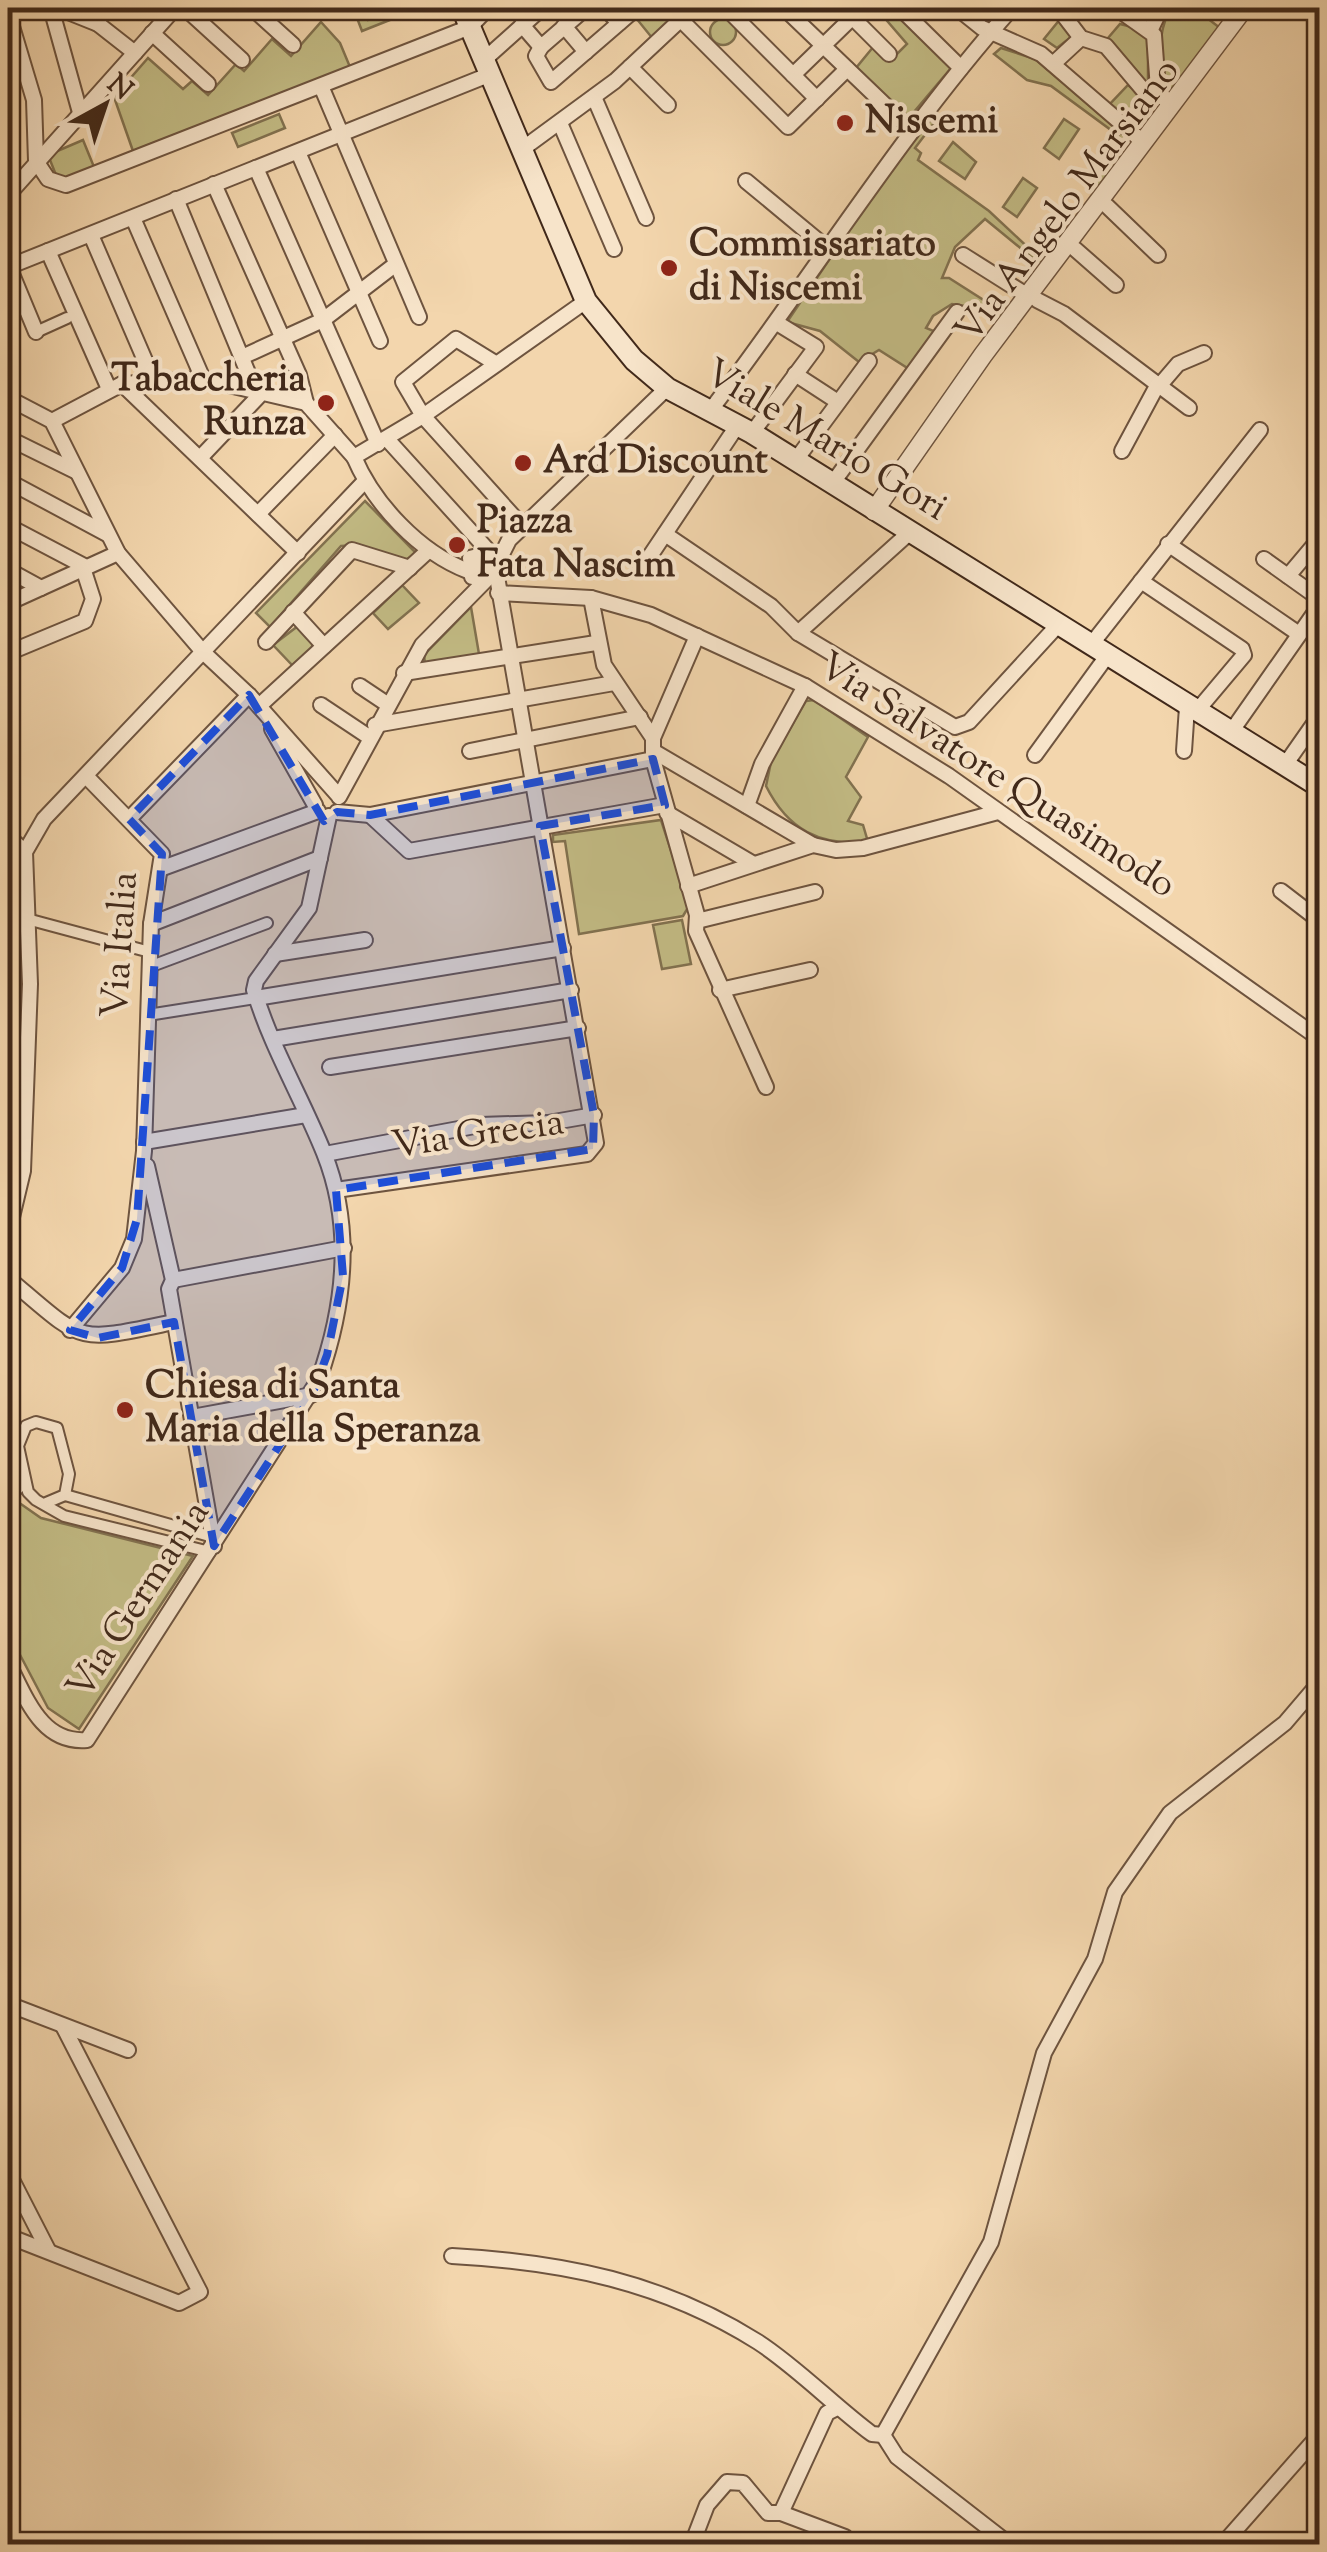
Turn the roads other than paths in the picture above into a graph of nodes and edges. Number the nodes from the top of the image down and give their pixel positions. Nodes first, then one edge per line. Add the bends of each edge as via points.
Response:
1 (54, 8) edge
2 (102, 8) edge
3 (175, 8) edge
4 (184, 8) edge
5 (252, 8) edge
6 (488, 8) edge
7 (542, 8) edge
8 (583, 8) edge
9 (605, 8) edge
10 (693, 8) edge
11 (726, 8) edge
12 (784, 8) edge
13 (900, 8) edge
14 (958, 8) edge
15 (1012, 8) edge
16 (1058, 8) edge
17 (1116, 8) edge
18 (1161, 8) edge
19 (1244, 8) edge
20 (1258, 8) edge
21 (852, 11) edge
22 (632, 12) dead end
23 (8, 13) edge
24 (466, 17) edge
25 (680, 20) junction
26 (98, 24) junction
27 (618, 24) junction
28 (522, 25) junction
29 (564, 26) junction
30 (1151, 29) junction
31 (991, 31) junction
32 (152, 33) junction
33 (1081, 38) junction
34 (293, 45) dead end
35 (540, 46) junction
36 (823, 46) junction
37 (586, 52) junction
38 (135, 53) junction
39 (889, 54) dead end
40 (242, 60) dead end
41 (1053, 64) junction
42 (488, 66) junction
43 (630, 67) junction
44 (960, 68) junction
45 (847, 69) junction
46 (793, 75) junction
47 (208, 84) dead end
48 (321, 86) junction
49 (594, 97) junction
50 (817, 99) junction
51 (1166, 101) junction
52 (668, 105) dead end
53 (81, 116) junction
54 (560, 122) junction
55 (910, 130) junction
56 (342, 134) junction
57 (1143, 142) junction
58 (522, 150) junction
59 (298, 152) junction
60 (36, 161) junction
61 (256, 168) junction
62 (746, 181) dead end
63 (57, 184) junction
64 (214, 184) junction
65 (12, 191) edge
66 (176, 199) junction
67 (1107, 206) junction
68 (133, 218) junction
69 (646, 218) dead end
70 (90, 235) junction
71 (614, 249) dead end
72 (828, 249) junction
73 (1075, 249) junction
74 (48, 251) junction
75 (963, 254) dead end
76 (1158, 255) dead end
77 (396, 264) junction
78 (8, 267) edge
79 (1116, 286) dead end
80 (360, 295) junction
81 (1032, 298) junction
82 (14, 301) edge
83 (586, 302) junction
84 (957, 312) dead end
85 (418, 317) dead end
86 (67, 318) dead end
87 (323, 320) junction
88 (777, 322) junction
89 (36, 332) joint
90 (283, 339) junction
91 (380, 341) dead end
92 (1204, 353) dead end
93 (242, 358) junction
94 (869, 361) dead end
95 (496, 363) junction
96 (795, 374) junction
97 (153, 379) junction
98 (204, 379) junction
99 (1159, 385) junction
100 (116, 386) junction
101 (255, 388) junction
102 (667, 388) junction
103 (8, 398) edge
104 (306, 402) junction
105 (838, 402) junction
106 (1189, 408) dead end
107 (710, 411) junction
108 (423, 416) junction
109 (52, 421) junction
110 (744, 430) junction
111 (1260, 430) dead end
112 (335, 435) junction
113 (8, 438) edge
114 (383, 442) junction
115 (1122, 452) dead end
116 (354, 457) junction
117 (200, 458) junction
118 (795, 461) junction
119 (77, 472) junction
120 (8, 481) edge
121 (364, 482) junction
122 (832, 484) junction
123 (874, 511) junction
124 (258, 514) junction
125 (8, 526) edge
126 (523, 526) junction
127 (909, 533) junction
128 (107, 534) junction
129 (665, 534) junction
130 (1320, 538) edge
131 (1168, 544) junction
132 (430, 550) junction
133 (298, 552) junction
134 (118, 553) junction
135 (1264, 559) dead end
136 (85, 568) junction
137 (410, 568) junction
138 (484, 568) junction
139 (8, 570) edge
140 (640, 571) dead end
141 (1288, 576) junction
142 (1140, 581) junction
143 (41, 588) junction
144 (498, 593) junction
145 (590, 598) junction
146 (8, 602) edge
147 (1320, 602) edge
148 (293, 612) junction
149 (1057, 626) junction
150 (798, 633) junction
151 (1299, 634) junction
152 (697, 636) junction
153 (266, 642) dead end
154 (596, 643) junction
155 (324, 646) junction
156 (1098, 651) junction
157 (202, 652) junction
158 (8, 653) edge
159 (508, 657) junction
160 (404, 673) junction
161 (614, 683) junction
162 (360, 686) dead end
163 (805, 686) junction
164 (516, 700) junction
165 (254, 701) junction
166 (387, 704) junction
167 (321, 706) dead end
168 (1191, 709) junction
169 (1320, 715) edge
170 (640, 717) junction
171 (372, 731) junction
172 (1232, 732) junction
173 (524, 740) junction
174 (653, 749) junction
175 (470, 751) dead end
176 (1184, 751) dead end
177 (1035, 755) dead end
178 (1285, 766) junction
179 (86, 776) junction
180 (532, 782) junction
181 (1319, 786) edge
182 (329, 806) junction
183 (747, 806) junction
184 (666, 809) junction
185 (998, 812) junction
186 (370, 815) junction
187 (129, 819) junction
188 (540, 826) junction
189 (8, 836) edge
190 (813, 845) junction
191 (25, 852) junction
192 (320, 858) junction
193 (752, 863) junction
194 (160, 869) junction
195 (24, 870) junction
196 (8, 873) edge
197 (688, 886) junction
198 (1281, 891) dead end
199 (814, 892) dead end
200 (28, 919) junction
201 (1320, 920) edge
202 (697, 921) junction
203 (267, 923) dead end
204 (151, 924) junction
205 (365, 940) dead end
206 (563, 948) junction
207 (275, 954) junction
208 (149, 960) junction
209 (810, 970) dead end
210 (571, 990) junction
211 (720, 990) junction
212 (256, 998) junction
213 (148, 1015) junction
214 (578, 1028) junction
215 (1320, 1038) edge
216 (273, 1040) junction
217 (330, 1068) dead end
218 (766, 1087) dead end
219 (594, 1114) junction
220 (306, 1115) junction
221 (144, 1146) junction
222 (325, 1154) junction
223 (336, 1190) junction
224 (8, 1234) edge
225 (344, 1248) junction
226 (8, 1278) edge
227 (173, 1280) junction
228 (174, 1322) junction
229 (70, 1330) junction
230 (312, 1395) junction
231 (192, 1416) junction
232 (20, 1460) junction
233 (8, 1473) edge
234 (25, 1482) junction
235 (66, 1495) junction
236 (8, 1498) edge
237 (46, 1503) junction
238 (212, 1545) junction
239 (8, 1663) edge
240 (1320, 1682) edge
241 (8, 2004) edge
242 (64, 2026) junction
243 (128, 2050) dead end
244 (8, 2172) edge
245 (8, 2236) edge
246 (48, 2250) junction
247 (452, 2256) dead end
248 (837, 2408) junction
249 (1320, 2434) edge
250 (883, 2435) junction
251 (780, 2513) junction
252 (692, 2544) edge
253 (849, 2544) edge
254 (1008, 2544) edge
255 (1223, 2544) edge

1 - 26 street
1 - 53 street
2 - 26 street
3 - 32 street
4 - 40 street
5 - 34 street
6 - 24 street
7 - 28 street
8 - 29 street
9 - 27 street
10 - 25 street
11 - 46 street
12 - 36 street
13 - 44 street
14 - 31 street
15 - 31 street
16 - 33 street
17 - 30 street
18 - 30 street
19 - 51 street, Via Angelo Marsiano
20 - 67 street, Via Angelo Marsiano
21 - 36 street
21 - 39 street
22 - 27 street
23 - 60 street via 34,100
24 - 42 main road, Viale Mario Gori
24 - 48 street
25 - 43 street
25 - 50 street via 788,127
26 - 38 street
27 - 37 street
28 - 35 street
28 - 42 street
29 - 35 street
29 - 37 street
30 - 51 street
31 - 41 street
31 - 44 street
32 - 38 street
32 - 47 street
33 - 41 street
33 - 51 street via 1106,46 1144,92
35 - 37 street via 536,56 551,82
36 - 45 street
36 - 46 street
38 - 53 street
41 - 57 street
42 - 56 street
42 - 58 main road, Viale Mario Gori
43 - 49 street
43 - 52 street
44 - 55 street
45 - 50 street
45 - 55 street
46 - 50 street
48 - 56 street
48 - 63 street
49 - 54 street
49 - 69 street
51 - 57 street, Via Angelo Marsiano
53 - 60 street
54 - 58 street
54 - 71 street
55 - 72 street
56 - 59 street
56 - 77 street
57 - 81 street, Via Angelo Marsiano
58 - 83 main road, Viale Mario Gori
59 - 61 street
59 - 80 street
60 - 63 street
60 - 65 street
61 - 64 street
61 - 87 street
62 - 72 street
63 - 65 street
64 - 66 street
64 - 90 street
66 - 68 street
66 - 93 street
67 - 73 street, Via Angelo Marsiano
67 - 76 street
68 - 70 street
68 - 98 street
70 - 74 street
70 - 97 street
72 - 88 street
73 - 79 street
73 - 81 street, Via Angelo Marsiano
74 - 78 street
74 - 100 street
75 - 81 street
77 - 80 street
77 - 85 street
78 - 82 street
80 - 87 street
80 - 91 street
81 - 99 street
81 - 123 street, Via Angelo Marsiano
82 - 89 street
83 - 95 street
83 - 102 main road, Viale Mario Gori
84 - 122 street
86 - 89 street
87 - 90 street
87 - 114 street
88 - 96 street via 816,347
88 - 107 street
90 - 93 street
90 - 104 street
92 - 99 street via 1178,364
93 - 101 street
94 - 105 street
95 - 108 street
95 - 108 street via 456,340 403,382
96 - 105 street
96 - 110 street
97 - 98 street
97 - 100 street
98 - 101 street
99 - 106 street
99 - 115 street
100 - 109 street
100 - 117 street
101 - 104 street
101 - 117 street via 258,397
102 - 107 main road, Viale Mario Gori
102 - 126 street
103 - 109 street
104 - 112 street
105 - 118 street
107 - 110 main road, Viale Mario Gori
108 - 114 street
108 - 126 street
109 - 119 street
110 - 118 main road, Viale Mario Gori
110 - 129 street
111 - 131 street
112 - 116 street
112 - 124 street
113 - 119 street
114 - 116 street
114 - 138 street via 455,516
116 - 121 street
117 - 124 street
118 - 122 main road, Viale Mario Gori
119 - 128 street
120 - 128 street
121 - 132 street
121 - 133 street
122 - 123 main road, Viale Mario Gori
123 - 127 main road, Viale Mario Gori
124 - 133 street
125 - 136 street
126 - 138 street
127 - 149 main road, Viale Mario Gori
127 - 150 street
128 - 134 street
129 - 140 street
129 - 150 street via 771,606
130 - 141 street
131 - 142 street
131 - 151 street
132 - 137 street
132 - 138 street
133 - 157 street
134 - 136 street
134 - 157 street
135 - 141 street
136 - 143 street
136 - 158 street via 93,599 85,620
137 - 148 street via 352,550
137 - 155 street
138 - 144 street
138 - 160 street via 461,607 422,644
139 - 143 street
141 - 147 street
142 - 156 street
142 - 168 street via 1242,648 1244,655
143 - 146 street
144 - 145 street, Via Salvatore Quasimodo
144 - 159 street
145 - 152 street, Via Salvatore Quasimodo via 651,614
145 - 154 street
147 - 151 street
148 - 153 street
148 - 155 street
149 - 150 street via 969,722 955,727
149 - 156 main road, Viale Mario Gori
151 - 172 street
152 - 163 street, Via Salvatore Quasimodo
152 - 174 street
154 - 159 street
154 - 161 street
155 - 165 street
156 - 168 main road, Viale Mario Gori
156 - 177 street
157 - 165 street
157 - 179 street
159 - 160 street
159 - 164 street
160 - 166 street
161 - 164 street
161 - 170 street
162 - 166 street
163 - 183 street
163 - 185 street, Via Salvatore Quasimodo
164 - 171 street
164 - 173 street
165 - 182 street
165 - 182 street
165 - 187 street
166 - 171 street
167 - 171 street
168 - 172 main road, Viale Mario Gori
168 - 176 street
169 - 178 street
170 - 173 street
170 - 174 street
171 - 182 street
172 - 178 main road, Viale Mario Gori
173 - 175 street
173 - 180 street
174 - 180 street
174 - 183 street
174 - 184 street
178 - 181 main road, Viale Mario Gori
179 - 187 street, Via Italia
179 - 191 street via 34,830
180 - 186 street
180 - 188 street
182 - 186 street
182 - 192 street
182 - 194 street
183 - 190 street
184 - 188 street
184 - 193 street
184 - 197 street
185 - 190 street via 863,848
185 - 215 street, Via Salvatore Quasimodo
186 - 188 street via 409,851
187 - 194 street, Via Italia via 157,845
188 - 206 street
189 - 191 street
190 - 193 street
191 - 195 street
192 - 204 street
192 - 207 street via 308,908
193 - 197 street
194 - 204 street, Via Italia
195 - 196 street
195 - 200 street
197 - 202 street
198 - 201 street
199 - 202 street
200 - 208 street
200 - 224 street via 23,1171
202 - 211 street
203 - 208 street
204 - 208 street, Via Italia
205 - 207 street
206 - 210 street
206 - 212 street
207 - 212 street via 256,981
208 - 213 street, Via Italia
209 - 211 street
210 - 214 street
210 - 216 street
211 - 218 street
212 - 213 street
212 - 216 street, Via Germania
213 - 221 street, Via Italia
214 - 217 street
214 - 219 street
216 - 220 street, Via Germania
219 - 222 street via 480,1124
219 - 223 street, Via Grecia via 596,1142 587,1154
220 - 221 street
220 - 222 street, Via Germania
221 - 227 street
221 - 229 street via 127,1259
222 - 223 street, Via Germania
223 - 225 street, Via Germania
225 - 227 street
225 - 230 street, Via Germania via 338,1313
226 - 229 street
227 - 228 street
228 - 229 street via 98,1338
228 - 231 street
230 - 231 street
230 - 238 street, Via Germania
231 - 238 street
232 - 233 street
232 - 234 street
232 - 235 street via 26,1426 56,1428 70,1474
234 - 236 street
234 - 237 street
235 - 237 street
235 - 238 street
237 - 238 street via 64,1516
238 - 239 street, Via Germania via 87,1740 69,1742 38,1721
240 - 250 street via 1285,1723 1170,1813 1115,1892 1095,1959 1044,2053 991,2242
241 - 242 street
242 - 243 street
242 - 246 street via 200,2292 179,2303
244 - 246 street
245 - 246 street
247 - 248 street via 534,2260 626,2280 691,2304 760,2344
248 - 250 street
248 - 251 street via 827,2413
249 - 255 street
250 - 254 street via 896,2457
251 - 252 street via 768,2513 743,2483 727,2482 707,2505
251 - 253 street

